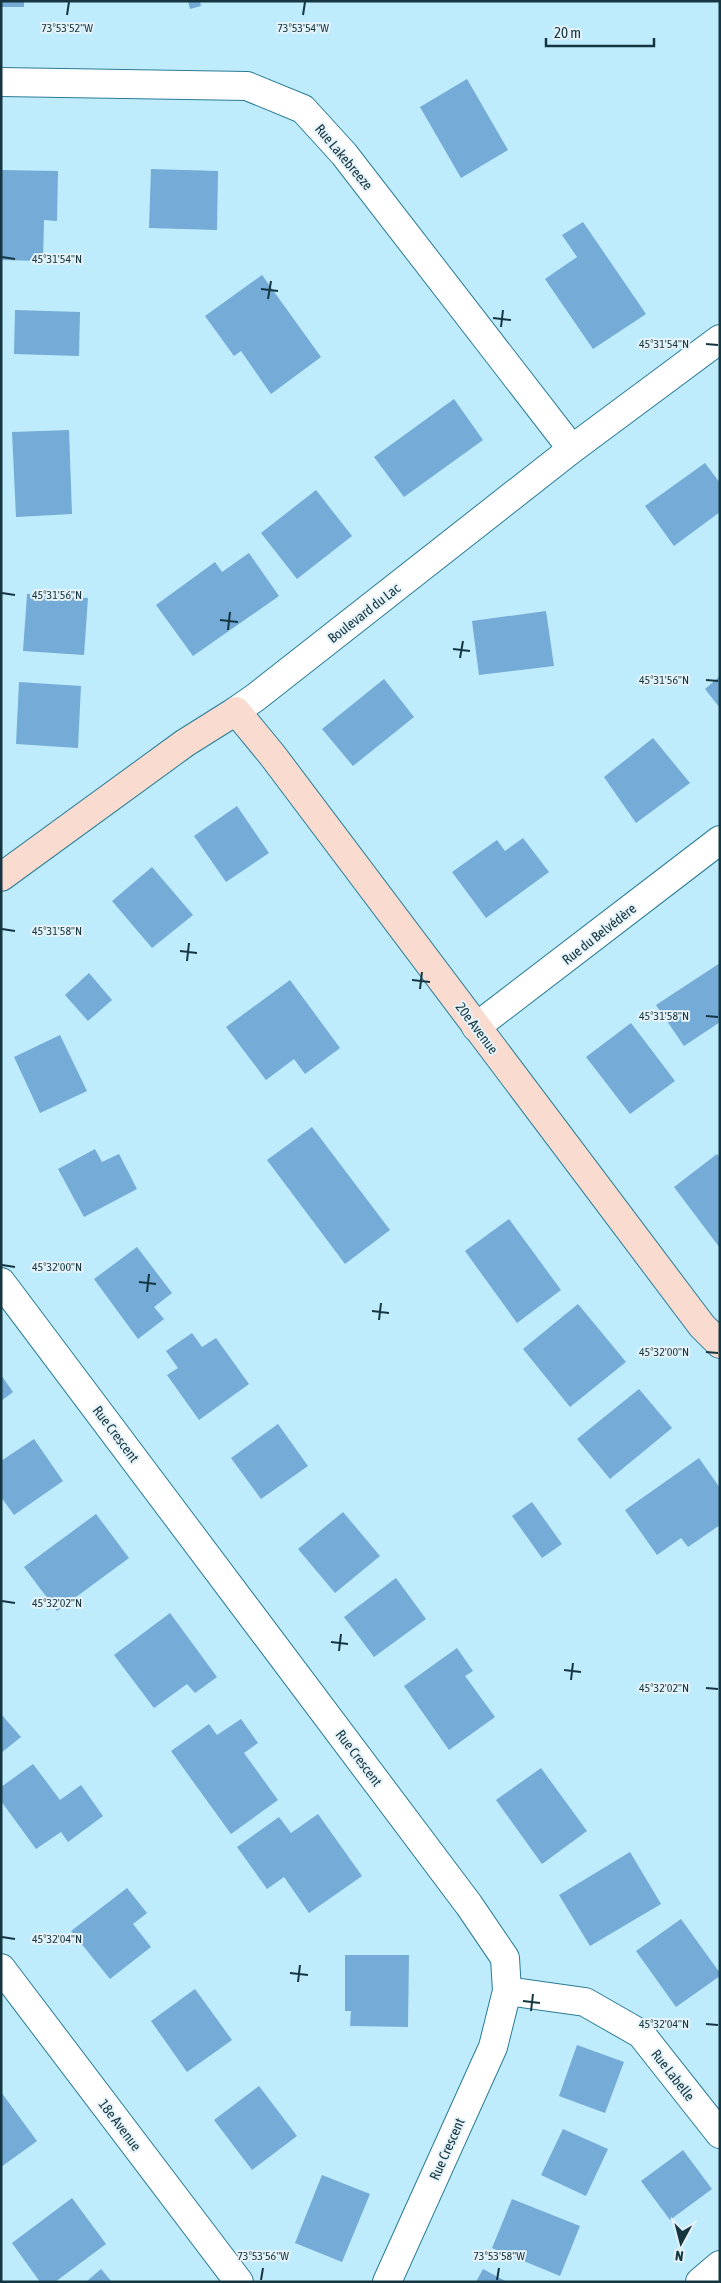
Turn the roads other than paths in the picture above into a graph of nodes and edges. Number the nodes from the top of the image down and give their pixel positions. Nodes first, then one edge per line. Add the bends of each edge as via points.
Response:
1 (1, 82) edge
2 (720, 339) edge
3 (572, 449) junction
4 (236, 711) junction
5 (720, 840) edge
6 (1, 877) edge
7 (476, 1027) junction
8 (1, 1282) edge
9 (720, 1344) edge
10 (1, 1968) edge
11 (507, 1990) junction
12 (720, 2134) edge
13 (720, 2265) edge
14 (238, 2282) edge
15 (386, 2282) edge
16 (700, 2282) edge

1 - 3 street, Rue Lakebreeze via 247,86 303,109 344,154
2 - 3 street, Boulevard du Lac
3 - 4 street, Boulevard du Lac
4 - 6 street, Boulevard du Lac via 177,749
4 - 7 street, 20e Avenue
5 - 7 street, Rue du Belvédère
7 - 9 street, 20e Avenue via 702,1326
8 - 11 street, Rue Crescent via 468,1905 504,1958
10 - 14 street, 18e Avenue
11 - 12 street, Rue Labelle via 585,2002 641,2034
11 - 15 street, Rue Crescent via 493,2047
13 - 16 street

